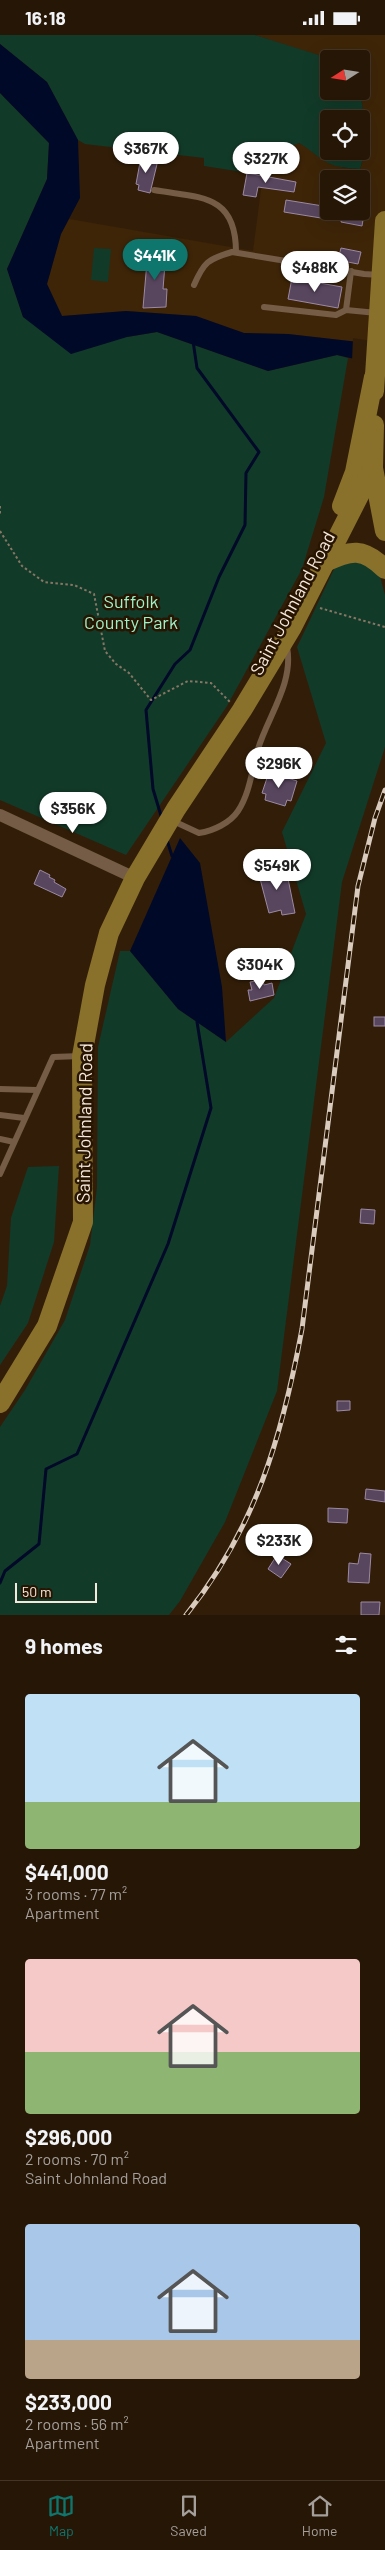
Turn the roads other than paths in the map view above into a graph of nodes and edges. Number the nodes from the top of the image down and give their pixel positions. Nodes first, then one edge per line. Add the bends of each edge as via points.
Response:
1 (154, 190) dead end
2 (385, 221) edge
3 (236, 252) junction
4 (351, 271) junction
5 (381, 275) junction
6 (194, 285) dead end
7 (264, 307) dead end
8 (346, 310) junction
9 (378, 319) junction
10 (374, 377) junction
11 (373, 468) junction
12 (349, 504) junction
13 (384, 523) edge
14 (325, 562) junction
15 (385, 569) edge
16 (285, 638) junction
17 (206, 764) junction
18 (173, 814) junction
19 (0, 815) edge
20 (135, 878) junction
21 (82, 1056) junction
22 (0, 1089) edge
23 (37, 1090) junction
24 (0, 1115) edge
25 (24, 1119) junction
26 (0, 1139) edge
27 (14, 1142) junction
28 (0, 1175) edge
29 (0, 1403) edge

1 - 3 lane via 219,204 234,233
2 - 5 main road
3 - 4 lane
3 - 6 lane via 211,258 201,268
4 - 5 lane
4 - 8 lane
5 - 9 main road
7 - 8 lane via 336,315
8 - 9 lane
9 - 10 main road
10 - 11 main road
10 - 12 main road, Saint Johnland Road
11 - 12 main road, Saint Johnland Road
11 - 13 main road
12 - 13 main road via 373,505
12 - 14 main road, Saint Johnland Road
12 - 17 main road, Saint Johnland Road
14 - 15 main road via 356,551 368,555
14 - 16 main road, Saint Johnland Road
16 - 17 main road, Saint Johnland Road
16 - 18 lane via 289,659 286,675 258,747 246,796 237,813 218,827 199,833
17 - 18 main road, Saint Johnland Road
18 - 20 main road, Saint Johnland Road
19 - 20 street
20 - 21 main road, Saint Johnland Road via 109,933 94,985
21 - 23 lane via 53,1057
21 - 29 main road, Saint Johnland Road via 83,1222 47,1326
22 - 23 lane
23 - 25 lane
24 - 25 lane
25 - 27 lane
26 - 27 lane
27 - 28 lane

